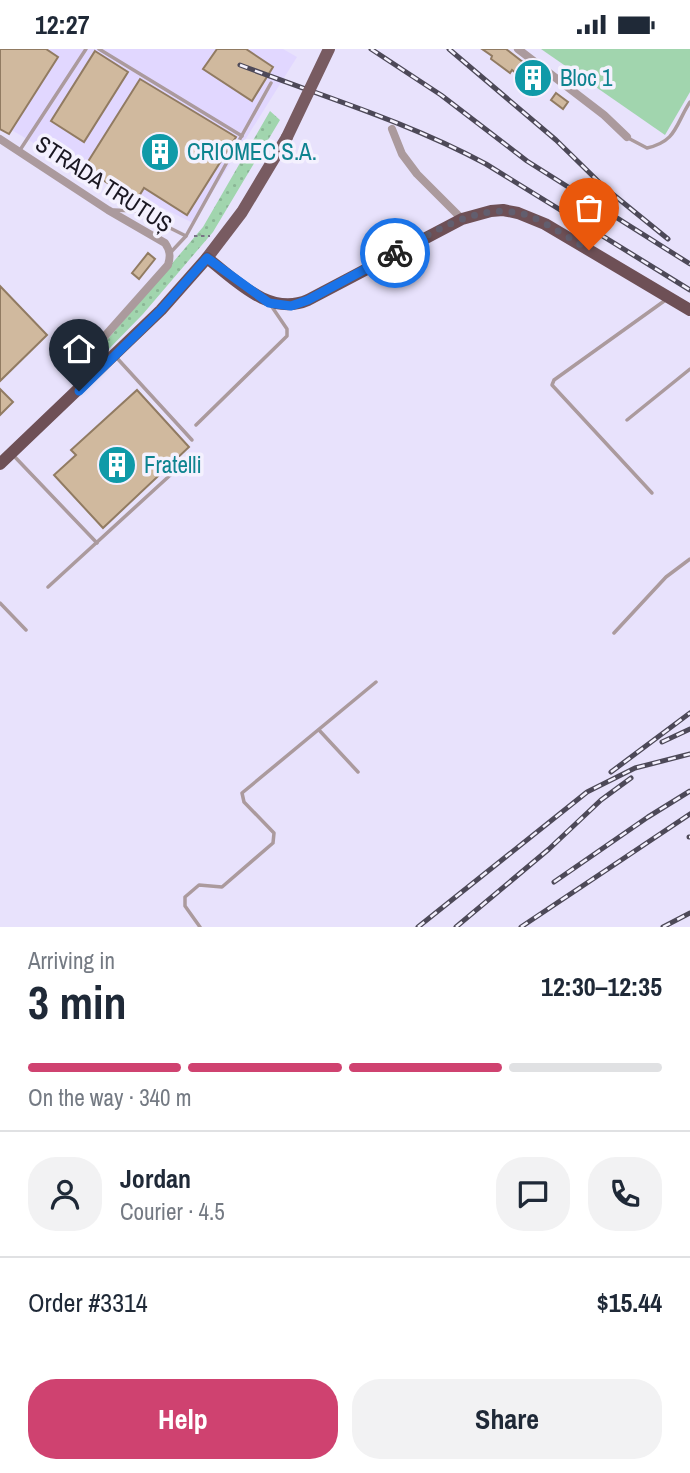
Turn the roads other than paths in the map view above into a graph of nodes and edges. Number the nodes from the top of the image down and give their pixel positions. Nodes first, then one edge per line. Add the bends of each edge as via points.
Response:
1 (86, 49) edge
2 (99, 49) edge
3 (328, 49) edge
4 (518, 49) edge
5 (271, 83) dead end
6 (690, 101) edge
7 (392, 129) dead end
8 (242, 136) junction
9 (627, 137) joint
10 (0, 139) edge
11 (19, 152) junction
12 (108, 210) junction
13 (463, 219) junction
14 (186, 236) junction
15 (170, 253) junction
16 (207, 258) junction
17 (669, 298) junction
18 (269, 303) junction
19 (690, 310) edge
20 (111, 359) junction
21 (690, 369) edge
22 (627, 421) dead end
23 (196, 425) dead end
24 (192, 440) dead end
25 (12, 453) junction
26 (0, 464) edge
27 (178, 468) dead end
28 (652, 493) dead end
29 (97, 543) junction
30 (690, 559) edge
31 (48, 587) dead end
32 (0, 603) edge
33 (26, 630) dead end
34 (614, 633) dead end
35 (376, 683) dead end
36 (318, 730) junction
37 (358, 772) dead end
38 (200, 927) edge

1 - 11 lane
2 - 8 lane
3 - 16 main road, bridge via 287,137 242,212
4 - 9 street
5 - 8 lane
6 - 9 lane via 663,145 647,148
7 - 13 street via 416,174
8 - 14 lane
10 - 11 street, STRADA TRUTUȘ
11 - 12 street, STRADA TRUTUȘ
12 - 14 lane via 136,211
12 - 15 street, STRADA TRUTUȘ via 165,243
13 - 17 highway via 503,210 532,217
13 - 18 highway via 301,303
14 - 15 lane
15 - 20 street, STRADA TRUTUȘ via 168,265 96,346 97,355
16 - 18 highway
16 - 20 highway
17 - 19 highway
17 - 28 lane via 552,385
18 - 23 lane via 287,336
20 - 24 lane
20 - 25 highway
21 - 22 lane
25 - 26 highway
25 - 29 lane
27 - 29 lane
29 - 31 lane
30 - 34 lane via 666,577
32 - 33 lane
35 - 36 lane
36 - 37 lane
36 - 38 lane via 242,793 244,802 274,833 273,843 222,887 199,885 185,897 185,906

